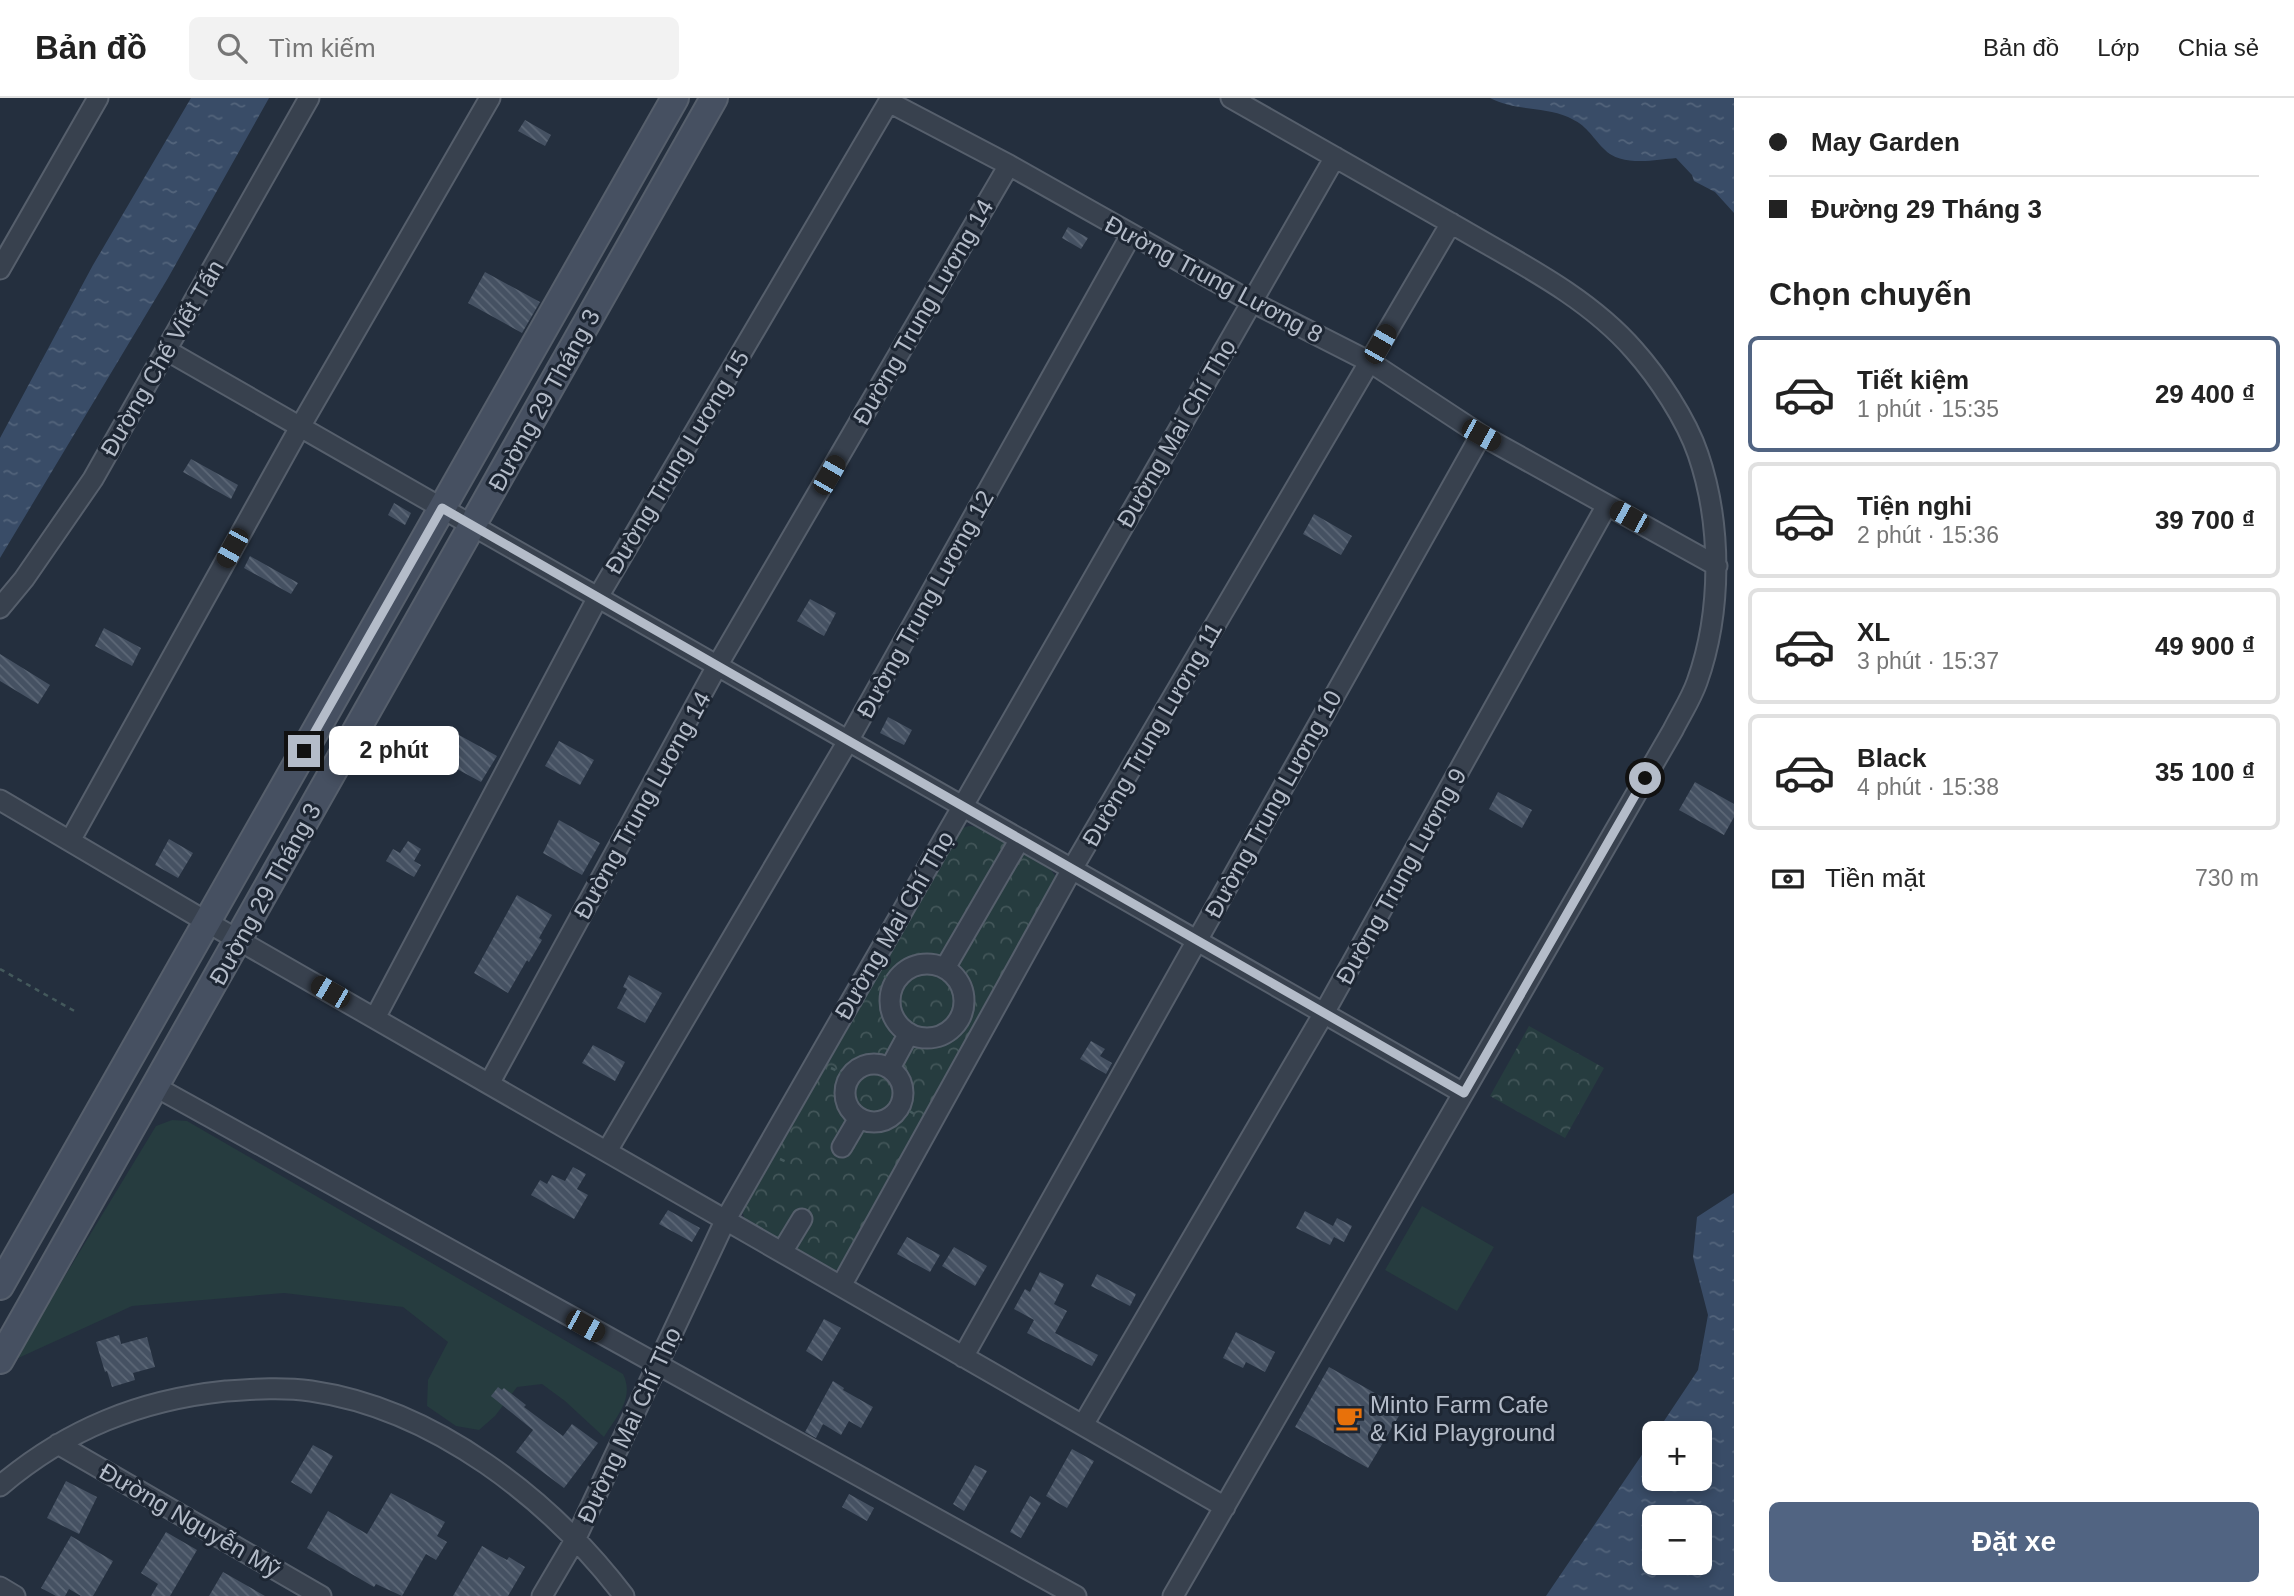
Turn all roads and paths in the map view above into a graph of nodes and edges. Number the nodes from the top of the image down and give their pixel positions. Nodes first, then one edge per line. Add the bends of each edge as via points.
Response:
1 (98, 98) edge
2 (309, 98) edge
3 (489, 98) edge
4 (675, 98) edge
5 (714, 98) edge
6 (1231, 98) edge
7 (890, 100) edge
8 (1335, 157) junction
9 (1009, 165) junction
10 (1451, 223) junction
11 (1131, 235) junction
12 (0, 269) edge
13 (1251, 302) junction
14 (166, 350) junction
15 (1370, 362) junction
16 (300, 427) junction
17 (1481, 435) junction
18 (1608, 505) junction
19 (442, 508) junction
20 (473, 526) junction
21 (1717, 566) junction
22 (598, 597) junction
23 (0, 608) edge
24 (718, 666) junction
25 (848, 741) junction
26 (0, 800) edge
27 (962, 806) junction
28 (1020, 839) junction
29 (70, 841) junction
30 (1072, 869) junction
31 (207, 922) junction
32 (239, 940) junction
33 (1196, 940) junction
34 (945, 968) junction
35 (0, 969) edge
36 (78, 1013) dead end
37 (1324, 1013) junction
38 (375, 1018) junction
39 (909, 1033) junction
40 (890, 1068) junction
41 (489, 1084) junction
42 (156, 1087) junction
43 (1464, 1093) junction
44 (859, 1118) junction
45 (842, 1147) dead end
46 (607, 1151) junction
47 (726, 1219) junction
48 (802, 1219) dead end
49 (782, 1252) junction
50 (0, 1286) edge
51 (841, 1286) junction
52 (963, 1357) junction
53 (0, 1360) edge
54 (657, 1366) junction
55 (1083, 1425) junction
56 (58, 1444) junction
57 (0, 1486) edge
58 (1225, 1507) junction
59 (575, 1540) junction
60 (0, 1587) edge
61 (15, 1596) edge
62 (321, 1596) edge
63 (542, 1596) edge
64 (624, 1596) edge
65 (1076, 1596) edge
66 (1173, 1596) edge

1 - 12 street
2 - 14 street, Đường Chế Viết Tấn
3 - 16 street
4 - 19 street, Đường 29 Tháng 3
5 - 20 street, Đường 29 Tháng 3
6 - 8 street
7 - 9 street, Đường Trung Lương 8
7 - 22 street, Đường Trung Lương 15
8 - 10 street
8 - 13 street, Đường Mai Chí Thọ
9 - 11 street, Đường Trung Lương 8
9 - 24 street, Đường Trung Lương 14
10 - 15 street, Đường Trung Lương 11
10 - 21 street via 1581,302 1634,349 1671,401 1697,453 1712,515
11 - 13 street, Đường Trung Lương 8
11 - 25 street, Đường Trung Lương 12
13 - 15 street, Đường Trung Lương 8
13 - 27 street, Đường Mai Chí Thọ
14 - 16 street
14 - 23 street, Đường Chế Viết Tấn via 93,479
15 - 17 street, Đường Trung Lương 8
15 - 30 street, Đường Trung Lương 11
16 - 19 street
16 - 29 street
17 - 18 street, Đường Trung Lương 8
17 - 33 street, Đường Trung Lương 10
18 - 21 street, Đường Trung Lương 8
18 - 37 street, Đường Trung Lương 9
19 - 20 street
19 - 31 street, Đường 29 Tháng 3
20 - 22 street
20 - 32 street, Đường 29 Tháng 3
21 - 43 street via 1712,618 1696,682
22 - 24 street
22 - 38 street, Đường Trung Lương 15
24 - 25 street
24 - 41 street, Đường Trung Lương 14
25 - 27 street
25 - 46 street, Đường Trung Lương 12
26 - 29 street
27 - 28 street
27 - 47 street, Đường Mai Chí Thọ
28 - 30 street
28 - 34 street
29 - 31 street
30 - 33 street
30 - 51 street, Đường Trung Lương 11
31 - 32 street
31 - 50 street, Đường 29 Tháng 3
32 - 38 street
32 - 42 street, Đường 29 Tháng 3
33 - 37 street
33 - 52 street, Đường Trung Lương 10
34 - 39 street via 915,966 893,987 891,1008
34 - 39 street via 964,994 962,1015 939,1036
35 - 36 path
37 - 43 street
37 - 55 street, Đường Trung Lương 9
38 - 41 street
39 - 40 street
40 - 44 street via 867,1065 848,1080 846,1098
40 - 44 street via 903,1088 901,1106 883,1121
41 - 46 street
42 - 53 street, Đường 29 Tháng 3
42 - 54 street
43 - 58 street
44 - 45 street
46 - 47 street
47 - 49 street
47 - 54 street, Đường Mai Chí Thọ
48 - 49 street
49 - 51 street
51 - 52 street
52 - 55 street
54 - 59 street, Đường Mai Chí Thọ
54 - 65 street
55 - 58 street
56 - 57 street
56 - 59 street via 98,1424 178,1397 250,1388 312,1391 348,1399 443,1436 504,1477
56 - 62 street, Đường Nguyễn Mỹ
58 - 66 street
59 - 63 street, Đường Mai Chí Thọ
59 - 64 street
60 - 61 street

